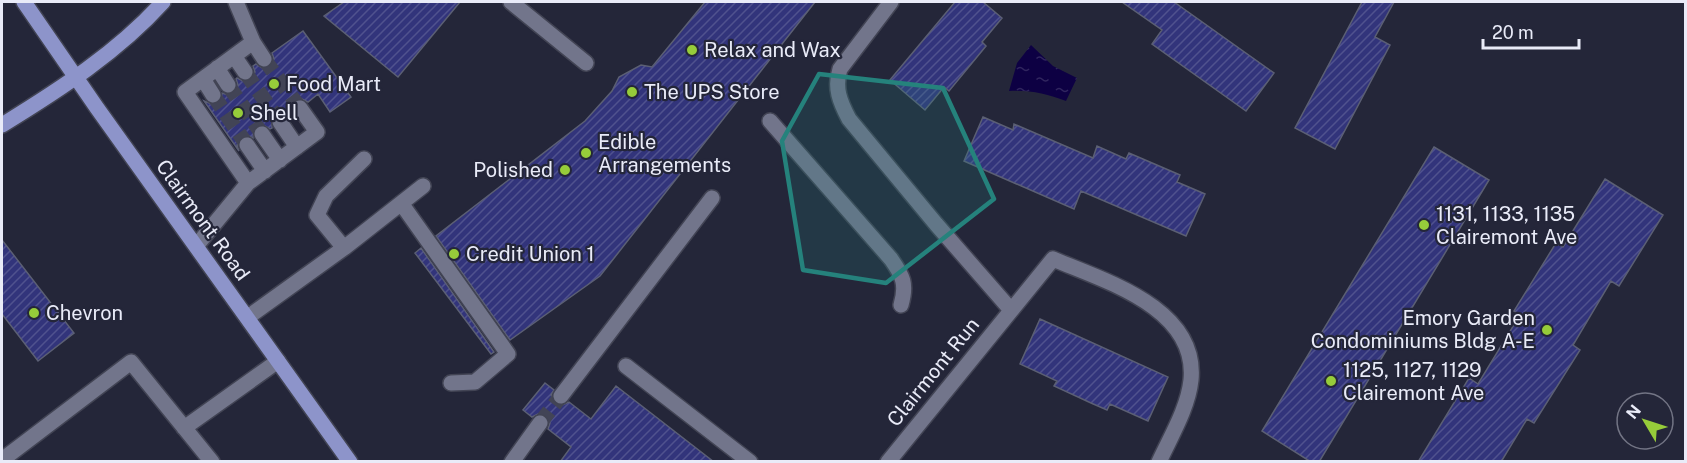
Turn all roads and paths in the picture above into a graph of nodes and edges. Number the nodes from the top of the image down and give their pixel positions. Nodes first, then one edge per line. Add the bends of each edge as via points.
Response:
1 (24, 2) edge
2 (163, 2) edge
3 (236, 2) edge
4 (511, 2) edge
5 (891, 2) edge
6 (253, 42) junction
7 (234, 56) junction
8 (264, 59) tunnel mouth
9 (586, 63) dead end
10 (217, 68) junction
11 (245, 72) tunnel mouth
12 (76, 76) junction
13 (203, 79) junction
14 (228, 85) tunnel mouth
15 (213, 95) tunnel mouth
16 (300, 108) tunnel mouth
17 (280, 122) tunnel mouth
18 (770, 122) dead end
19 (2, 125) edge
20 (262, 134) tunnel mouth
21 (248, 145) tunnel mouth
22 (297, 147) junction
23 (364, 159) dead end
24 (280, 160) junction
25 (265, 171) junction
26 (248, 183) junction
27 (423, 186) dead end
28 (712, 198) dead end
29 (401, 203) junction
30 (197, 245) junction
31 (344, 248) junction
32 (901, 305) dead end
33 (1011, 310) junction
34 (248, 317) junction
35 (278, 361) junction
36 (626, 366) dead end
37 (451, 383) dead end
38 (561, 396) tunnel mouth
39 (540, 423) tunnel mouth
40 (184, 428) junction
41 (2, 460) edge
42 (212, 462) edge
43 (350, 462) edge
44 (512, 462) edge
45 (750, 462) edge
46 (888, 462) edge
47 (1159, 462) edge

1 - 12 main road, Clairmont Road
2 - 12 main road via 119,45
3 - 6 street
4 - 9 street
5 - 33 street via 840,69 836,81 841,105
6 - 7 street
6 - 8 street
7 - 10 street
7 - 11 street
10 - 13 street
10 - 14 street
12 - 19 main road
12 - 30 main road, Clairmont Road
13 - 15 street
13 - 26 street via 185,92
16 - 22 street via 317,132
17 - 22 street
18 - 32 street via 891,259 902,275 905,292
20 - 24 street
21 - 25 street
22 - 24 street
23 - 31 street via 326,196 317,215
24 - 25 street
25 - 26 street
26 - 30 street
27 - 29 street
28 - 38 street
29 - 31 street
29 - 37 street via 508,354 475,382
30 - 34 main road, Clairmont Road
31 - 34 street
33 - 46 street, Clairmont Run
33 - 47 street, Clairmont Run via 1053,259 1111,284 1167,317 1186,347 1191,382
34 - 35 main road, Clairmont Road
35 - 40 street
35 - 43 main road, Clairmont Road
36 - 45 street
39 - 44 street
40 - 41 street via 131,362
40 - 42 street

